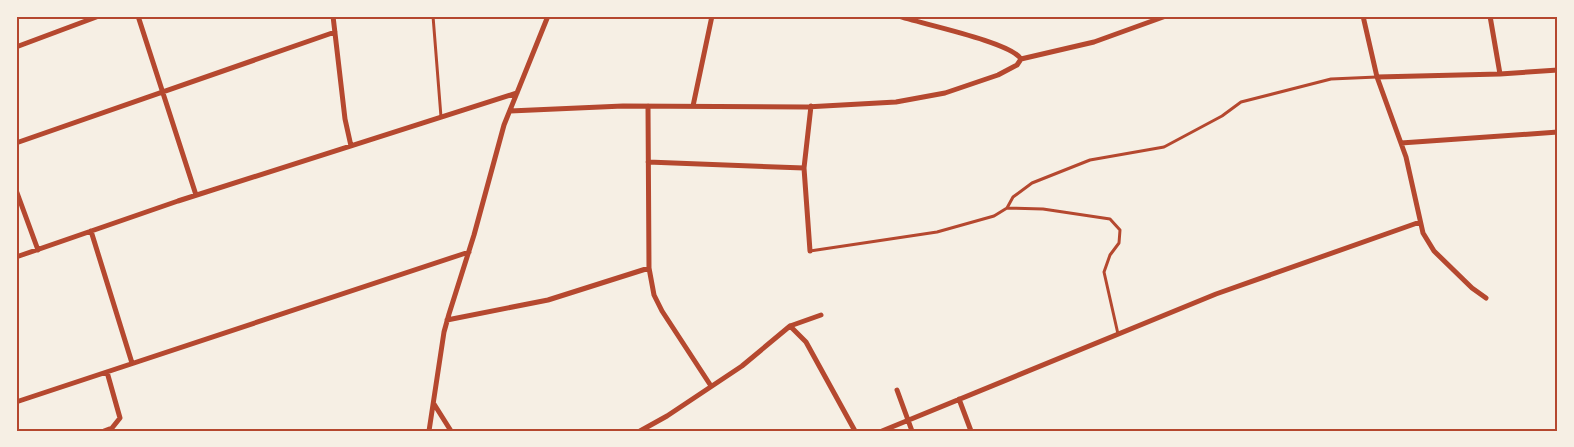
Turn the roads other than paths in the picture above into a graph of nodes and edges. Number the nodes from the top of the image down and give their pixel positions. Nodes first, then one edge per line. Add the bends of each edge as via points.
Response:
1 (99, 16) edge
2 (138, 16) edge
3 (333, 16) edge
4 (433, 16) edge
5 (548, 16) edge
6 (712, 16) edge
7 (898, 16) edge
8 (1166, 16) edge
9 (1363, 16) edge
10 (1490, 16) edge
11 (335, 32) junction
12 (16, 47) edge
13 (1021, 59) junction
14 (1558, 70) edge
15 (1500, 74) junction
16 (1377, 77) junction
17 (163, 92) junction
18 (517, 93) junction
19 (648, 106) junction
20 (693, 106) junction
21 (812, 106) junction
22 (510, 112) junction
23 (441, 117) junction
24 (1558, 132) edge
25 (16, 143) edge
26 (1401, 143) junction
27 (351, 146) junction
28 (648, 162) junction
29 (804, 168) junction
30 (16, 190) edge
31 (196, 195) junction
32 (1007, 208) junction
33 (1420, 222) junction
34 (91, 231) junction
35 (38, 250) junction
36 (810, 251) joint
37 (469, 252) junction
38 (16, 257) edge
39 (649, 268) junction
40 (1486, 298) dead end
41 (821, 315) dead end
42 (448, 320) junction
43 (790, 326) junction
44 (1118, 334) junction
45 (132, 363) junction
46 (107, 372) junction
47 (712, 386) junction
48 (897, 390) dead end
49 (959, 399) junction
50 (16, 402) edge
51 (434, 404) junction
52 (908, 420) junction
53 (104, 431) edge
54 (429, 431) edge
55 (451, 431) edge
56 (640, 431) edge
57 (855, 431) edge
58 (882, 431) edge
59 (912, 431) edge
60 (971, 431) edge

1 - 12 street
2 - 17 street
3 - 11 street
4 - 23 lane
5 - 18 street
6 - 20 street
7 - 13 street via 997,44 1014,51
8 - 13 street via 1094,42
9 - 16 street
10 - 15 street
11 - 17 street
11 - 27 street
13 - 21 street via 1017,65 998,75 945,93 896,102
14 - 15 street
15 - 16 street
16 - 26 street
16 - 32 lane via 1331,79 1241,102 1222,116 1164,147 1090,160 1032,183 1013,197
17 - 25 street
17 - 31 street
18 - 22 street
18 - 23 street
19 - 20 street
19 - 22 street
19 - 28 street
20 - 21 street
21 - 29 street
22 - 37 street
23 - 27 street
24 - 26 street
26 - 33 street
27 - 31 street
28 - 29 street
28 - 39 street
29 - 36 street
30 - 35 street
31 - 34 street
32 - 36 lane via 994,216 937,232
32 - 44 lane via 1043,209 1110,219 1120,230 1119,243 1104,272
33 - 40 street via 1434,251
33 - 44 street via 1216,294
34 - 35 street
34 - 45 street
35 - 38 street
37 - 42 street
37 - 45 street
39 - 42 street via 548,300
39 - 47 street via 654,295 662,311
41 - 43 street
42 - 51 street
43 - 47 street
43 - 57 street via 806,342
44 - 49 street
45 - 46 street
46 - 50 street
46 - 53 street via 120,418 112,428
47 - 56 street
48 - 52 street
49 - 52 street
49 - 60 street
51 - 54 street
51 - 55 street
52 - 58 street
52 - 59 street

